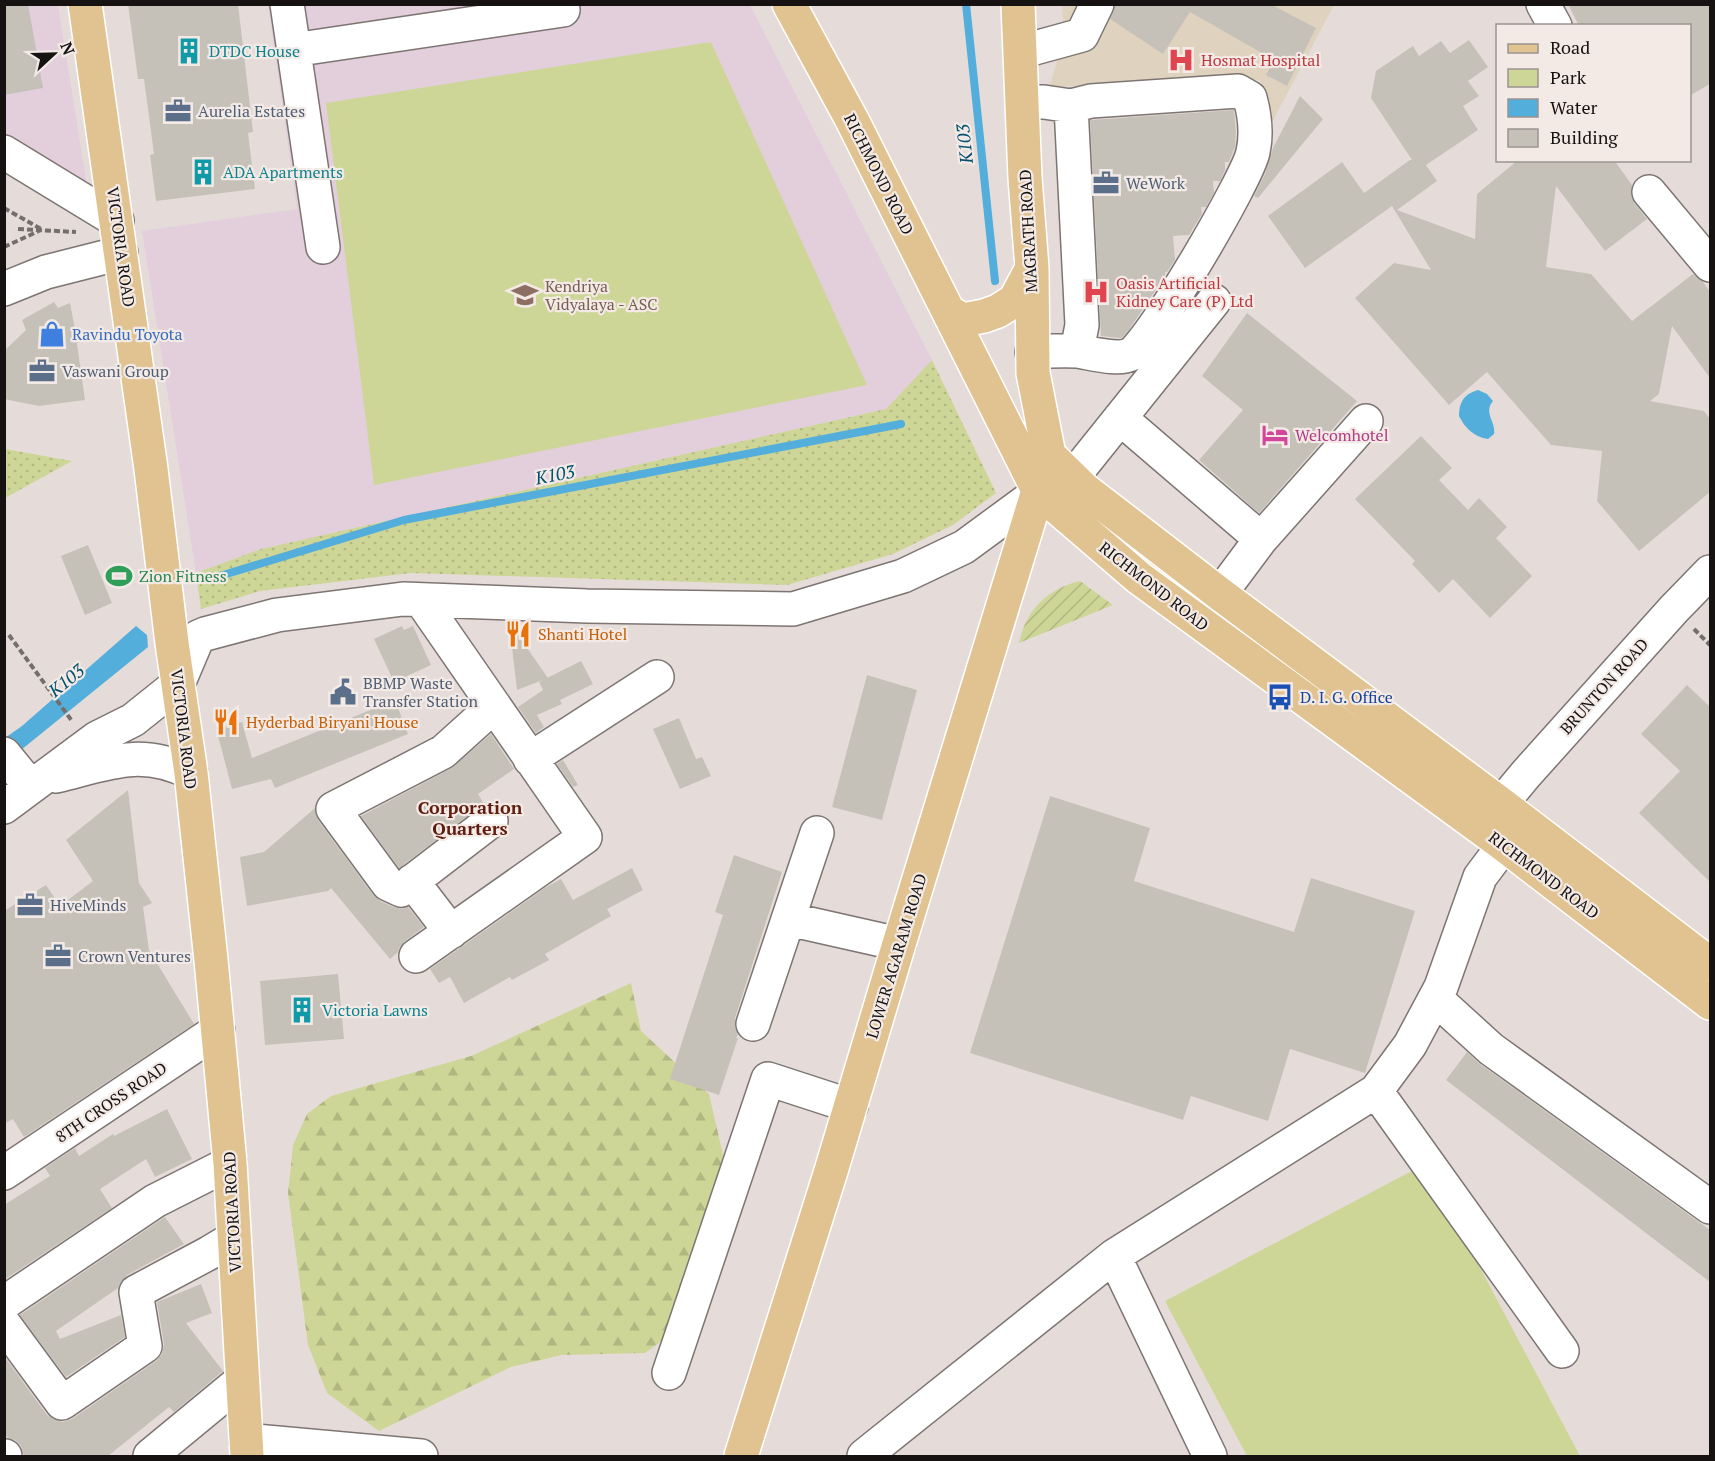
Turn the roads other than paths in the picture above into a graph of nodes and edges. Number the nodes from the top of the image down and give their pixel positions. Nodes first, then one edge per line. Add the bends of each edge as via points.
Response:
1 (86, 4) edge
2 (287, 4) edge
3 (789, 4) edge
4 (1018, 4) edge
5 (1097, 4) edge
6 (1543, 4) edge
7 (563, 10) dead end
8 (1554, 24) edge
9 (293, 50) junction
10 (1020, 52) junction
11 (1022, 102) junction
12 (1071, 106) junction
13 (4, 152) edge
14 (1649, 192) dead end
15 (119, 236) junction
16 (323, 247) dead end
17 (1710, 265) edge
18 (1032, 268) junction
19 (4, 289) edge
20 (1214, 301) dead end
21 (949, 312) junction
22 (1077, 351) junction
23 (1032, 352) junction
24 (1120, 418) junction
25 (1365, 421) dead end
26 (1060, 466) junction
27 (1039, 492) junction
28 (1262, 539) junction
29 (1220, 594) junction
30 (1702, 597) edge
31 (421, 600) junction
32 (181, 655) junction
33 (657, 677) dead end
34 (494, 706) junction
35 (530, 759) junction
36 (23, 772) edge
37 (190, 773) junction
38 (4, 807) edge
39 (491, 822) dead end
40 (1497, 826) junction
41 (817, 833) dead end
42 (412, 881) junction
43 (788, 918) junction
44 (451, 932) junction
45 (899, 944) junction
46 (416, 956) dead end
47 (1710, 964) edge
48 (1435, 998) junction
49 (1710, 1003) edge
50 (753, 1024) dead end
51 (218, 1030) junction
52 (1376, 1091) junction
53 (851, 1106) junction
54 (230, 1163) junction
55 (4, 1173) edge
56 (1710, 1207) edge
57 (234, 1238) junction
58 (1114, 1256) junction
59 (4, 1303) edge
60 (4, 1324) edge
61 (1562, 1351) dead end
62 (669, 1373) dead end
63 (242, 1380) junction
64 (246, 1448) edge
65 (150, 1456) edge
66 (421, 1456) edge
67 (741, 1456) edge
68 (864, 1456) edge
69 (1210, 1456) edge

1 - 15 main road, VICTORIA ROAD
2 - 9 street
3 - 21 main road, RICHMOND ROAD
4 - 10 main road, MAGRATH ROAD
5 - 10 street via 1082,35
6 - 8 street
7 - 9 street
9 - 16 street
10 - 11 main road, MAGRATH ROAD
11 - 12 street
11 - 18 main road, MAGRATH ROAD
12 - 22 street via 1082,325
12 - 22 street via 1091,101 1238,91 1250,98 1255,118 1253,154 1232,198 1143,344 1130,355 1104,357
13 - 15 street
14 - 17 street
15 - 19 street
15 - 32 main road, VICTORIA ROAD
18 - 21 main road via 1015,300 998,311 963,320
18 - 23 main road, MAGRATH ROAD
20 - 24 street
21 - 27 main road, RICHMOND ROAD
22 - 23 street
23 - 26 main road, MAGRATH ROAD via 1033,373
24 - 26 street
24 - 28 street
25 - 28 street
26 - 27 main road, LOWER AGARAM ROAD
26 - 29 main road, RICHMOND ROAD via 1085,490
27 - 31 street via 964,547 944,557 903,576 793,609
27 - 40 main road, RICHMOND ROAD via 1139,578
27 - 45 main road, LOWER AGARAM ROAD
28 - 29 street
29 - 40 main road, RICHMOND ROAD
30 - 40 street, BRUNTON ROAD via 1541,757
31 - 32 street via 277,615
31 - 34 street
32 - 36 street via 133,720
32 - 37 main road, VICTORIA ROAD
33 - 35 street
34 - 35 street
34 - 42 street via 443,752 333,809 388,884 400,890
35 - 44 street via 585,837
36 - 37 street via 150,759
36 - 38 street
37 - 51 main road, VICTORIA ROAD
39 - 42 street
40 - 47 main road, RICHMOND ROAD
40 - 48 street, BRUNTON ROAD
40 - 49 main road, RICHMOND ROAD
41 - 43 street
42 - 44 street
43 - 45 street
43 - 50 street
44 - 46 street
45 - 53 main road, LOWER AGARAM ROAD
48 - 52 street, BRUNTON ROAD via 1410,1045
48 - 56 street via 1491,1049
51 - 54 main road, VICTORIA ROAD
51 - 55 street, 8TH CROSS ROAD
52 - 58 street
52 - 61 street
53 - 62 street via 768,1079
53 - 67 main road, LOWER AGARAM ROAD
54 - 57 main road, VICTORIA ROAD
54 - 59 street via 155,1201
57 - 60 street via 136,1292 145,1346 62,1403
57 - 63 main road, VICTORIA ROAD
58 - 68 street
58 - 69 street
63 - 64 main road, VICTORIA ROAD
63 - 65 street
64 - 66 street

